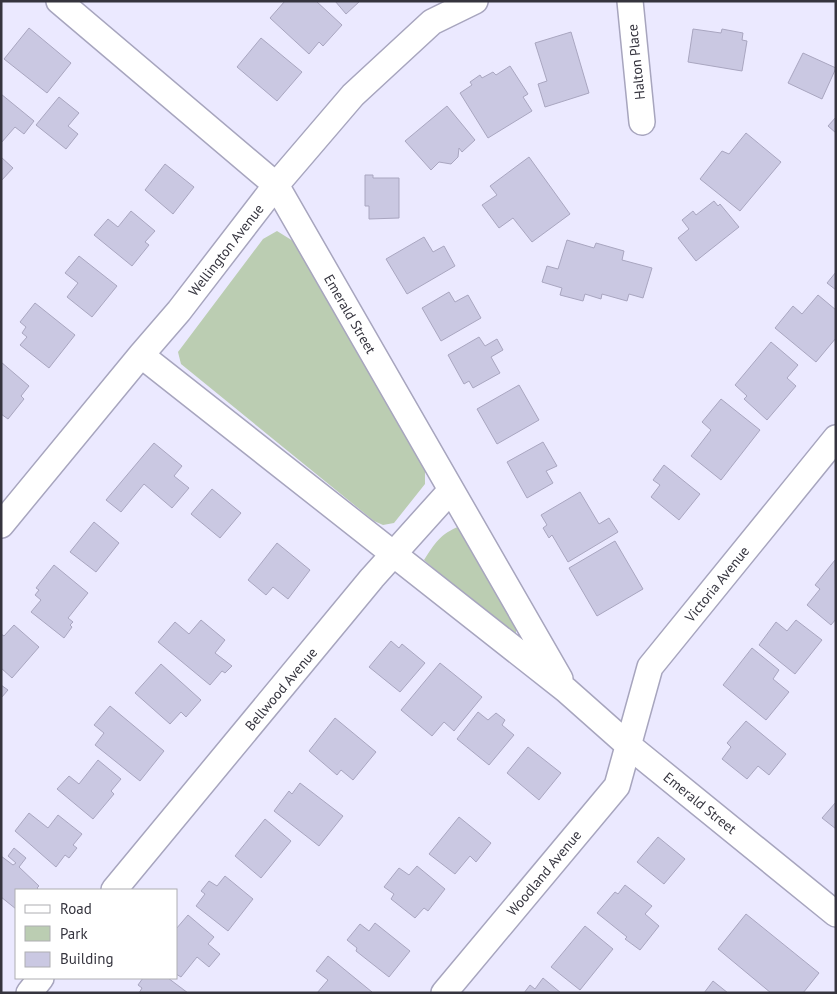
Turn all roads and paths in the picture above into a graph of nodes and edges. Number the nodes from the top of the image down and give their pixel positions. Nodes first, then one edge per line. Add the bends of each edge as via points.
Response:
1 (59, 1) edge
2 (475, 1) edge
3 (630, 1) edge
4 (642, 122) dead end
5 (276, 185) junction
6 (141, 355) junction
7 (836, 438) edge
8 (451, 490) junction
9 (1, 525) edge
10 (392, 554) junction
11 (566, 690) junction
12 (628, 744) junction
13 (115, 889) edge
14 (836, 914) edge
15 (40, 979) edge
16 (28, 993) edge
17 (444, 993) edge

1 - 5 street, Emerald Street
2 - 5 street, Wellington Avenue via 432,22 360,88
3 - 4 street, Halton Place
5 - 6 street, Wellington Avenue
5 - 8 street, Emerald Street
6 - 9 street, Wellington Avenue
6 - 10 street, Emerald Street
7 - 12 street, Victoria Avenue via 650,667
8 - 10 street, Bellwood Avenue
8 - 11 street, Emerald Street
10 - 11 street, Emerald Street
10 - 13 street, Bellwood Avenue
11 - 12 street, Emerald Street
12 - 14 street, Emerald Street
12 - 17 street, Woodland Avenue via 617,786
15 - 16 street

